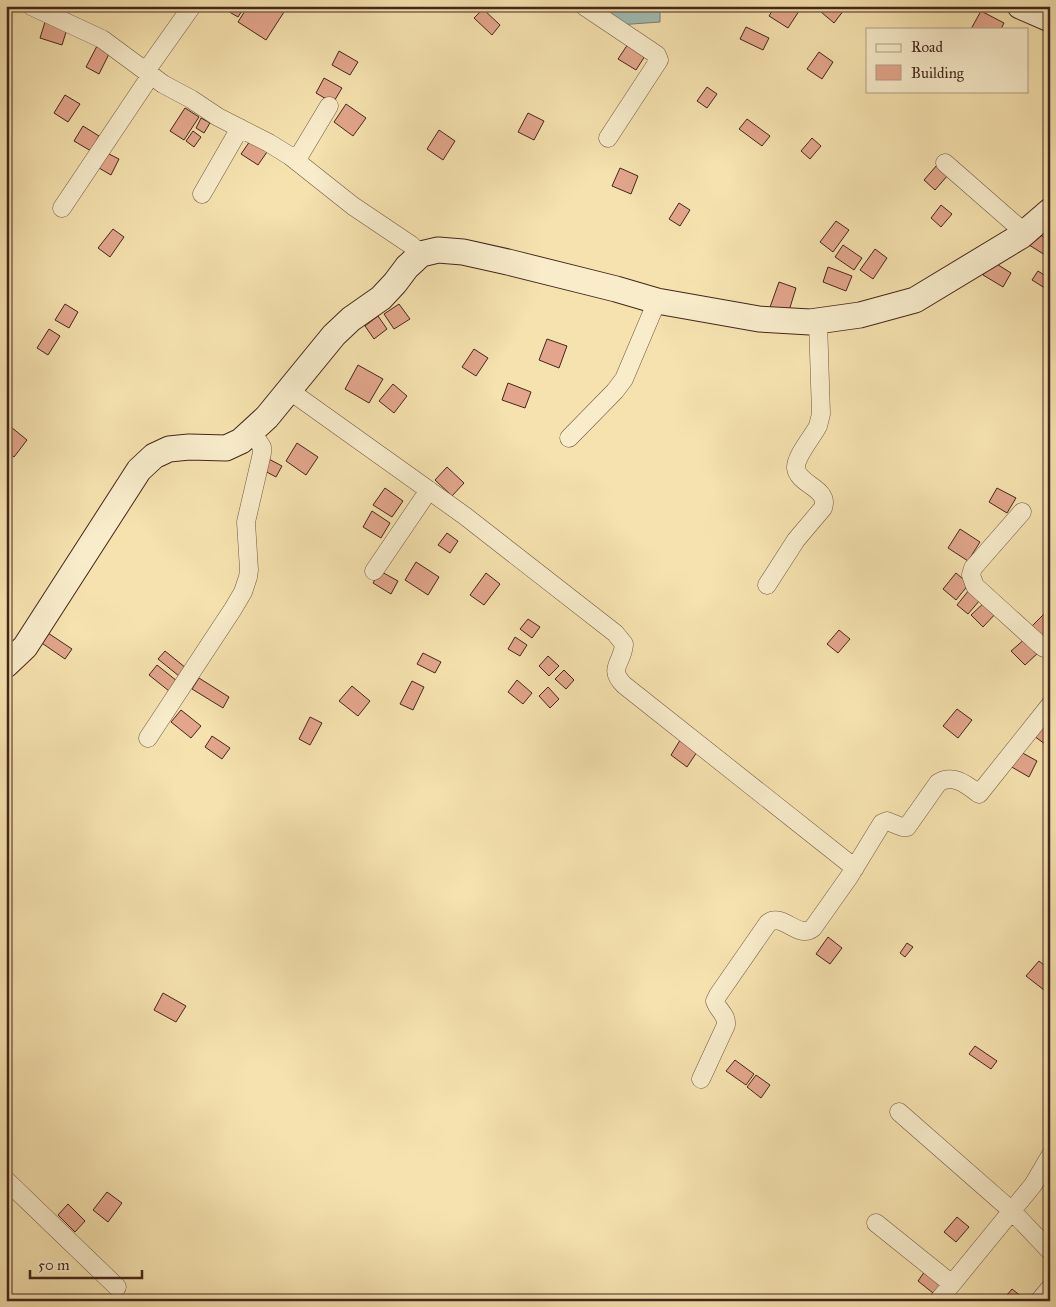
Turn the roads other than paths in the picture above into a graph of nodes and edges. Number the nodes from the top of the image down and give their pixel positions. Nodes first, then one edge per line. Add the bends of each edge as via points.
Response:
1 (31, 6) edge
2 (192, 6) edge
3 (584, 6) edge
4 (1021, 7) edge
5 (1050, 19) edge
6 (148, 73) junction
7 (329, 106) dead end
8 (240, 128) junction
9 (608, 138) dead end
10 (296, 161) junction
11 (945, 163) dead end
12 (202, 194) dead end
13 (62, 208) dead end
14 (1050, 211) edge
15 (1025, 233) junction
16 (421, 254) junction
17 (657, 302) junction
18 (818, 320) junction
19 (290, 391) junction
20 (252, 432) junction
21 (569, 438) dead end
22 (429, 490) junction
23 (1022, 512) dead end
24 (374, 571) dead end
25 (767, 585) dead end
26 (1050, 648) edge
27 (6, 665) edge
28 (1050, 705) edge
29 (148, 738) dead end
30 (855, 868) junction
31 (701, 1079) dead end
32 (899, 1112) dead end
33 (1050, 1156) edge
34 (6, 1180) edge
35 (1012, 1211) junction
36 (876, 1223) dead end
37 (1050, 1252) edge
38 (952, 1284) junction
39 (117, 1287) dead end
40 (938, 1301) edge

1 - 6 street via 102,39
2 - 6 street
3 - 9 street via 657,55 659,60
4 - 5 street
6 - 8 street
6 - 13 street
7 - 10 street
8 - 10 street
8 - 12 street
10 - 16 street via 332,191
11 - 15 street
14 - 15 street
15 - 18 street via 915,300 860,315
16 - 17 street via 438,250 463,252
16 - 19 street via 381,298 334,335
17 - 18 street via 760,319
17 - 21 street via 624,379
18 - 25 street via 821,414 796,469 824,496 824,508 796,540
19 - 20 street
19 - 22 street
20 - 27 street via 226,448 189,446 169,449 154,456 139,470 25,647
20 - 29 street via 262,447 262,453 246,522 249,570 243,592
22 - 24 street
22 - 30 street via 615,633 624,644 616,670 620,681
23 - 26 street via 973,568 971,575 975,586 1044,648
28 - 30 street via 979,794 964,784 944,778 907,827 887,821 882,823
30 - 31 street via 809,931 803,932 778,920 768,923 715,1001 727,1020
32 - 35 street
33 - 35 street
34 - 39 street
35 - 37 street
35 - 38 street
36 - 38 street
38 - 40 street

